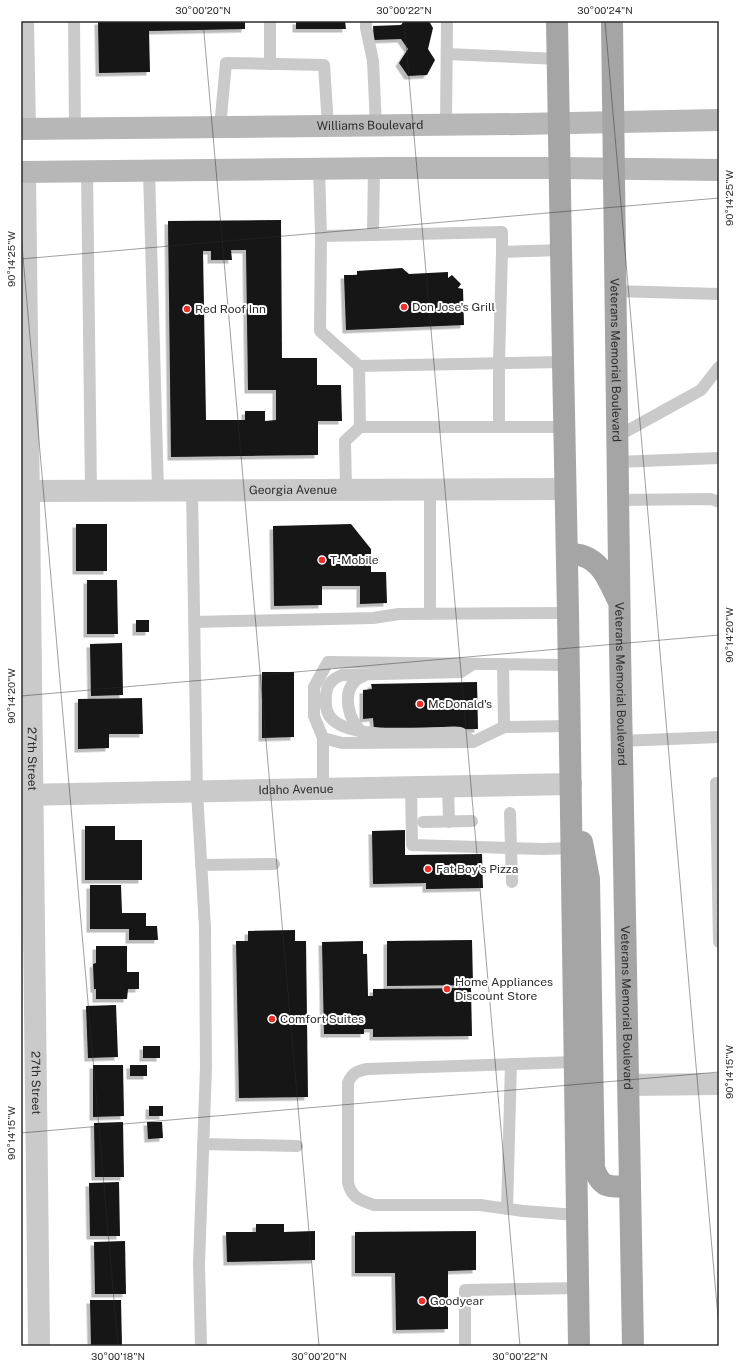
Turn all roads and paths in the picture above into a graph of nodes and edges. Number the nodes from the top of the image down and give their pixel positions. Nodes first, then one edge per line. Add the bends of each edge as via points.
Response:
1 (23, 21) edge
2 (74, 21) edge
3 (270, 21) edge
4 (366, 21) edge
5 (447, 21) edge
6 (558, 21) edge
7 (612, 21) edge
8 (447, 54) junction
9 (558, 58) junction
10 (270, 64) junction
11 (719, 120) edge
12 (612, 122) junction
13 (559, 123) junction
14 (446, 125) junction
15 (328, 126) junction
16 (376, 126) junction
17 (220, 127) junction
18 (23, 129) edge
19 (75, 129) junction
20 (319, 168) junction
21 (374, 168) junction
22 (559, 168) junction
23 (612, 169) junction
24 (719, 170) edge
25 (87, 171) junction
26 (149, 171) junction
27 (23, 172) edge
28 (373, 235) junction
29 (321, 236) junction
30 (23, 240) edge
31 (561, 250) junction
32 (502, 252) junction
33 (614, 291) junction
34 (719, 294) edge
35 (563, 362) junction
36 (499, 363) junction
37 (359, 366) junction
38 (719, 367) edge
39 (360, 427) junction
40 (499, 427) junction
41 (564, 427) junction
42 (25, 434) edge
43 (616, 437) junction
44 (719, 458) edge
45 (617, 462) junction
46 (565, 489) junction
47 (158, 490) junction
48 (192, 490) junction
49 (346, 490) junction
50 (430, 490) junction
51 (25, 491) edge
52 (91, 491) junction
53 (617, 500) junction
54 (719, 502) edge
55 (567, 554) junction
56 (619, 601) junction
57 (568, 613) junction
58 (430, 614) junction
59 (194, 622) junction
60 (473, 664) junction
61 (503, 664) junction
62 (569, 665) junction
63 (364, 675) junction
64 (570, 726) junction
65 (504, 727) junction
66 (362, 732) junction
67 (719, 737) edge
68 (323, 738) junction
69 (621, 741) junction
70 (473, 742) junction
71 (716, 783) dead end
72 (571, 784) junction
73 (448, 787) junction
74 (411, 788) junction
75 (323, 789) junction
76 (197, 792) junction
77 (27, 795) edge
78 (510, 813) dead end
79 (472, 821) dead end
80 (423, 822) dead end
81 (448, 822) junction
82 (511, 848) junction
83 (572, 848) junction
84 (274, 864) dead end
85 (201, 865) junction
86 (512, 882) dead end
87 (719, 942) edge
88 (575, 1062) junction
89 (511, 1064) junction
90 (719, 1084) edge
91 (628, 1085) junction
92 (29, 1100) edge
93 (202, 1144) junction
94 (297, 1146) dead end
95 (630, 1186) junction
96 (507, 1209) junction
97 (577, 1214) junction
98 (578, 1288) junction
99 (39, 1346) edge
100 (201, 1346) edge
101 (465, 1346) edge
102 (579, 1346) edge
103 (633, 1346) edge

1 - 18 street
2 - 19 lane
3 - 10 lane
4 - 16 lane via 373,62
5 - 8 lane
6 - 9 main road
7 - 12 main road, Veterans Memorial Boulevard
8 - 9 lane
8 - 14 lane
9 - 13 main road
10 - 15 lane via 324,65
10 - 17 lane via 226,63
11 - 12 main road, Williams Boulevard
12 - 13 main road, Williams Boulevard
12 - 23 main road, Veterans Memorial Boulevard
13 - 14 main road, Williams Boulevard
13 - 22 main road
14 - 16 main road, Williams Boulevard
15 - 16 main road, Williams Boulevard
15 - 17 main road, Williams Boulevard
17 - 19 main road, Williams Boulevard
18 - 19 main road, Williams Boulevard
20 - 21 main road
20 - 26 main road
20 - 29 lane
21 - 22 main road
21 - 28 lane
22 - 23 main road
22 - 31 main road
23 - 24 main road
23 - 33 main road, Veterans Memorial Boulevard
25 - 26 main road
25 - 27 main road
25 - 52 lane
26 - 47 lane
27 - 30 street, 27th Street
28 - 29 lane
28 - 32 lane via 502,232
29 - 37 lane via 320,331
30 - 42 street, 27th Street
31 - 32 lane
31 - 35 main road
32 - 36 lane
33 - 34 lane
33 - 43 main road, Veterans Memorial Boulevard
35 - 36 lane
35 - 41 main road
36 - 37 lane
36 - 40 lane
37 - 39 lane
38 - 43 lane via 701,390
39 - 40 lane
39 - 49 lane via 346,441
40 - 41 lane
41 - 46 main road
42 - 51 street, 27th Street
43 - 45 main road, Veterans Memorial Boulevard
44 - 45 lane
45 - 53 main road, Veterans Memorial Boulevard
46 - 50 street, Georgia Avenue
46 - 55 main road
47 - 48 street, Georgia Avenue
47 - 52 street, Georgia Avenue
48 - 49 street, Georgia Avenue
48 - 59 lane
49 - 50 street, Georgia Avenue
50 - 58 lane
51 - 52 street, Georgia Avenue
51 - 77 street, 27th Street
53 - 54 lane via 711,499
53 - 56 main road, Veterans Memorial Boulevard
55 - 56 main road via 583,556 595,563 604,573
55 - 57 main road
56 - 69 main road, Veterans Memorial Boulevard
57 - 58 lane
57 - 62 main road
58 - 59 lane via 399,614 373,618
59 - 76 lane
60 - 61 lane
60 - 63 lane via 462,672
60 - 68 lane via 328,662 314,688 314,716
61 - 62 lane
61 - 65 lane
62 - 64 main road
63 - 66 lane via 349,690 348,702 351,718
63 - 66 lane via 342,675 335,678 327,687 326,700 326,711 332,720 341,726
64 - 65 lane
64 - 72 main road
65 - 70 lane
66 - 70 lane via 461,733
67 - 69 lane
68 - 70 lane via 342,743
68 - 75 lane
69 - 91 main road, Veterans Memorial Boulevard
71 - 87 lane
72 - 73 street, Idaho Avenue
72 - 83 main road
72 - 95 main road via 589,879 594,1168 604,1185
73 - 74 street, Idaho Avenue
73 - 81 lane
74 - 75 street, Idaho Avenue
74 - 82 lane via 412,845
75 - 76 street, Idaho Avenue
76 - 77 street, Idaho Avenue
76 - 85 lane
77 - 92 street, 27th Street
78 - 82 lane
79 - 81 lane
80 - 81 lane
82 - 83 lane
82 - 86 lane
83 - 88 main road
84 - 85 lane
85 - 93 lane via 206,1067
88 - 89 lane
88 - 97 main road
89 - 96 lane
89 - 96 lane via 367,1069 352,1075 348,1083 348,1183 353,1195 374,1205 480,1205
90 - 91 street
91 - 95 main road, Veterans Memorial Boulevard
92 - 99 street, 27th Street
93 - 94 lane
93 - 100 lane via 199,1264
95 - 103 main road, Veterans Memorial Boulevard
96 - 97 lane
97 - 98 main road
98 - 101 lane via 465,1290
98 - 102 main road

